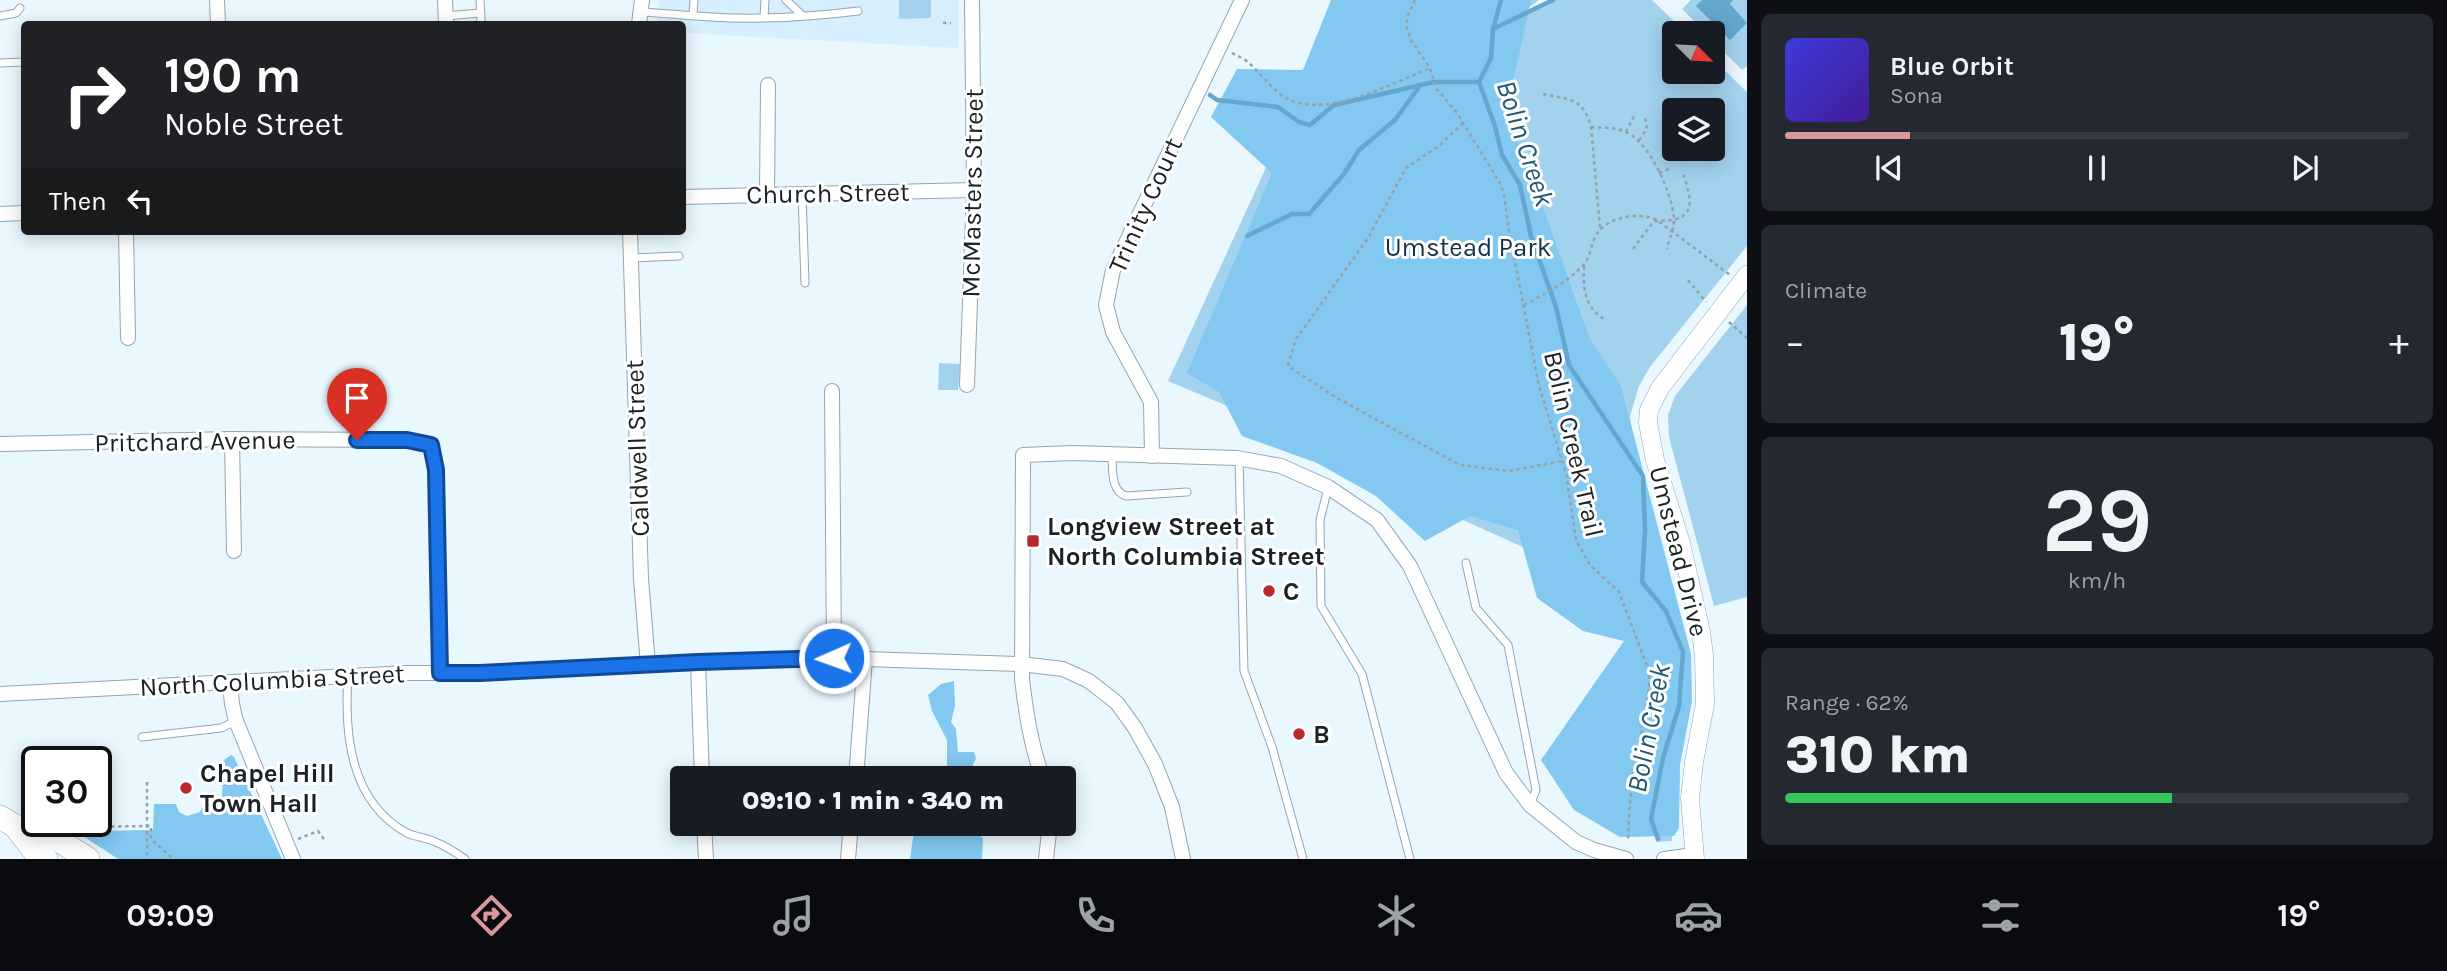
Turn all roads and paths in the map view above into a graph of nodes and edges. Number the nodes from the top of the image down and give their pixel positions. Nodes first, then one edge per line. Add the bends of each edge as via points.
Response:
1 (217, 0) edge
2 (445, 0) edge
3 (480, 0) edge
4 (694, 0) edge
5 (765, 0) edge
6 (786, 0) edge
7 (972, 0) edge
8 (1242, 0) edge
9 (1415, 0) edge
10 (20, 8) dead end
11 (858, 11) dead end
12 (641, 12) edge
13 (480, 13) junction
14 (693, 14) junction
15 (802, 15) junction
16 (0, 16) edge
17 (764, 17) junction
18 (445, 20) edge
19 (218, 21) edge
20 (479, 21) edge
21 (943, 23) dead end
22 (951, 23) dead end
23 (1220, 46) junction
24 (21, 62) edge
25 (0, 63) edge
26 (1430, 68) junction
27 (768, 85) dead end
28 (1543, 94) dead end
29 (1634, 116) dead end
30 (1645, 117) dead end
31 (1463, 123) junction
32 (1591, 127) junction
33 (1626, 132) junction
34 (1639, 140) junction
35 (1671, 169) dead end
36 (1659, 173) junction
37 (1683, 174) dead end
38 (974, 190) junction
39 (802, 194) junction
40 (767, 195) junction
41 (686, 197) edge
42 (21, 213) edge
43 (0, 214) edge
44 (1683, 216) junction
45 (1657, 220) junction
46 (1674, 220) junction
47 (1688, 220) dead end
48 (1600, 229) junction
49 (1672, 231) junction
50 (126, 235) edge
51 (630, 235) edge
52 (1633, 249) dead end
53 (1667, 249) dead end
54 (679, 256) dead end
55 (631, 258) junction
56 (1584, 264) junction
57 (1742, 276) edge
58 (1688, 280) dead end
59 (805, 283) dead end
60 (1524, 305) junction
61 (1713, 306) dead end
62 (1724, 317) dead end
63 (1606, 320) dead end
64 (128, 338) dead end
65 (1747, 338) edge
66 (967, 385) dead end
67 (832, 391) dead end
68 (232, 439) junction
69 (0, 444) edge
70 (1112, 454) junction
71 (1153, 456) junction
72 (1239, 458) junction
73 (1562, 461) junction
74 (1328, 487) junction
75 (1187, 492) dead end
76 (234, 551) dead end
77 (1466, 563) dead end
78 (834, 658) junction
79 (865, 659) junction
80 (698, 662) junction
81 (1021, 664) junction
82 (648, 665) junction
83 (440, 673) junction
84 (348, 676) junction
85 (230, 682) junction
86 (0, 694) edge
87 (236, 721) junction
88 (142, 737) dead end
89 (702, 766) edge
90 (857, 766) edge
91 (1038, 766) edge
92 (147, 782) dead end
93 (1530, 805) junction
94 (8, 821) edge
95 (112, 828) edge
96 (147, 828) junction
97 (705, 836) edge
98 (850, 836) edge
99 (1049, 836) edge
100 (297, 839) dead end
101 (1628, 840) dead end
102 (326, 842) dead end
103 (51, 849) edge
104 (1694, 857) edge
105 (147, 858) edge
106 (88, 859) edge
107 (173, 859) edge
108 (293, 859) edge
109 (466, 859) edge
110 (706, 859) edge
111 (848, 859) edge
112 (1046, 859) edge
113 (1183, 859) edge
114 (1303, 859) edge
115 (1410, 859) edge
116 (1626, 859) edge
117 (1664, 859) edge

1 - 19 street
2 - 18 street
3 - 13 lane
4 - 14 lane
5 - 17 lane
6 - 15 lane
7 - 38 street, McMasters Street
8 - 23 street, Trinity Court
9 - 26 path via 1407,30
10 - 16 lane
11 - 15 lane
12 - 14 lane
13 - 18 lane
13 - 20 lane
14 - 17 lane
15 - 17 lane
21 - 22 path
23 - 26 path via 1248,62 1289,99 1307,105 1363,95
23 - 71 street, Trinity Court via 1113,270 1106,305 1113,332 1151,402
24 - 25 lane
26 - 31 path, Bolin Creek Trail via 1436,88
27 - 40 street
28 - 32 path via 1577,102
29 - 33 path
30 - 34 path via 1647,129
31 - 60 path, Bolin Creek Trail via 1504,194
31 - 73 path via 1406,168 1368,238 1296,339 1288,366 1460,465 1508,471
32 - 33 path
32 - 48 path
33 - 34 path
34 - 36 path
35 - 36 path
36 - 46 path
37 - 44 path via 1690,197
38 - 39 street, Church Street
38 - 66 street, McMasters Street
39 - 40 street, Church Street
39 - 59 lane
40 - 41 street, Church Street
42 - 43 street
44 - 46 path
44 - 47 path
45 - 46 path
45 - 48 path via 1629,217
45 - 49 path
45 - 52 path
46 - 49 path
48 - 56 path
49 - 53 path
49 - 57 path via 1728,274
50 - 64 street
51 - 55 street, Caldwell Street
54 - 55 lane
55 - 82 street, Caldwell Street
56 - 60 path
56 - 63 path via 1584,294 1593,311
57 - 104 street, Umstead Drive via 1660,388 1649,410 1655,460 1681,543 1704,656 1705,704 1690,797
58 - 61 path
60 - 73 path, Bolin Creek Trail via 1539,386
62 - 65 path
67 - 78 street
68 - 69 street, Pritchard Avenue
68 - 76 street
68 - 83 street, Pritchard Avenue via 407,440 431,445 436,470
70 - 71 street
70 - 75 lane via 1119,494
70 - 81 street via 1023,455
71 - 72 street
72 - 74 street via 1281,466
72 - 114 lane via 1244,671 1272,747
73 - 101 path, Bolin Creek Trail via 1578,547 1619,592 1649,671
74 - 93 street via 1377,520 1410,566 1506,773
74 - 115 lane via 1320,520 1321,606 1362,674
77 - 93 lane via 1476,608 1508,645 1536,790
78 - 79 street, North Columbia Street
78 - 80 street, North Columbia Street
79 - 81 street, North Columbia Street
79 - 90 street
80 - 82 street, North Columbia Street
80 - 89 street
81 - 91 street
81 - 113 street, North Columbia Street via 1063,669 1089,681 1117,703 1155,764 1172,807
82 - 83 street, North Columbia Street
83 - 84 street, North Columbia Street
84 - 85 street, North Columbia Street
84 - 109 lane via 352,762 369,799 396,826
85 - 86 street, North Columbia Street
85 - 87 street
87 - 88 lane via 221,729
87 - 108 street
92 - 96 path
93 - 116 street via 1576,842
94 - 103 main road via 47,833
95 - 96 path
96 - 105 path
96 - 107 path via 151,826 151,839
97 - 110 street
98 - 111 street
99 - 112 street
100 - 102 path via 318,831
103 - 106 main road
104 - 117 street

